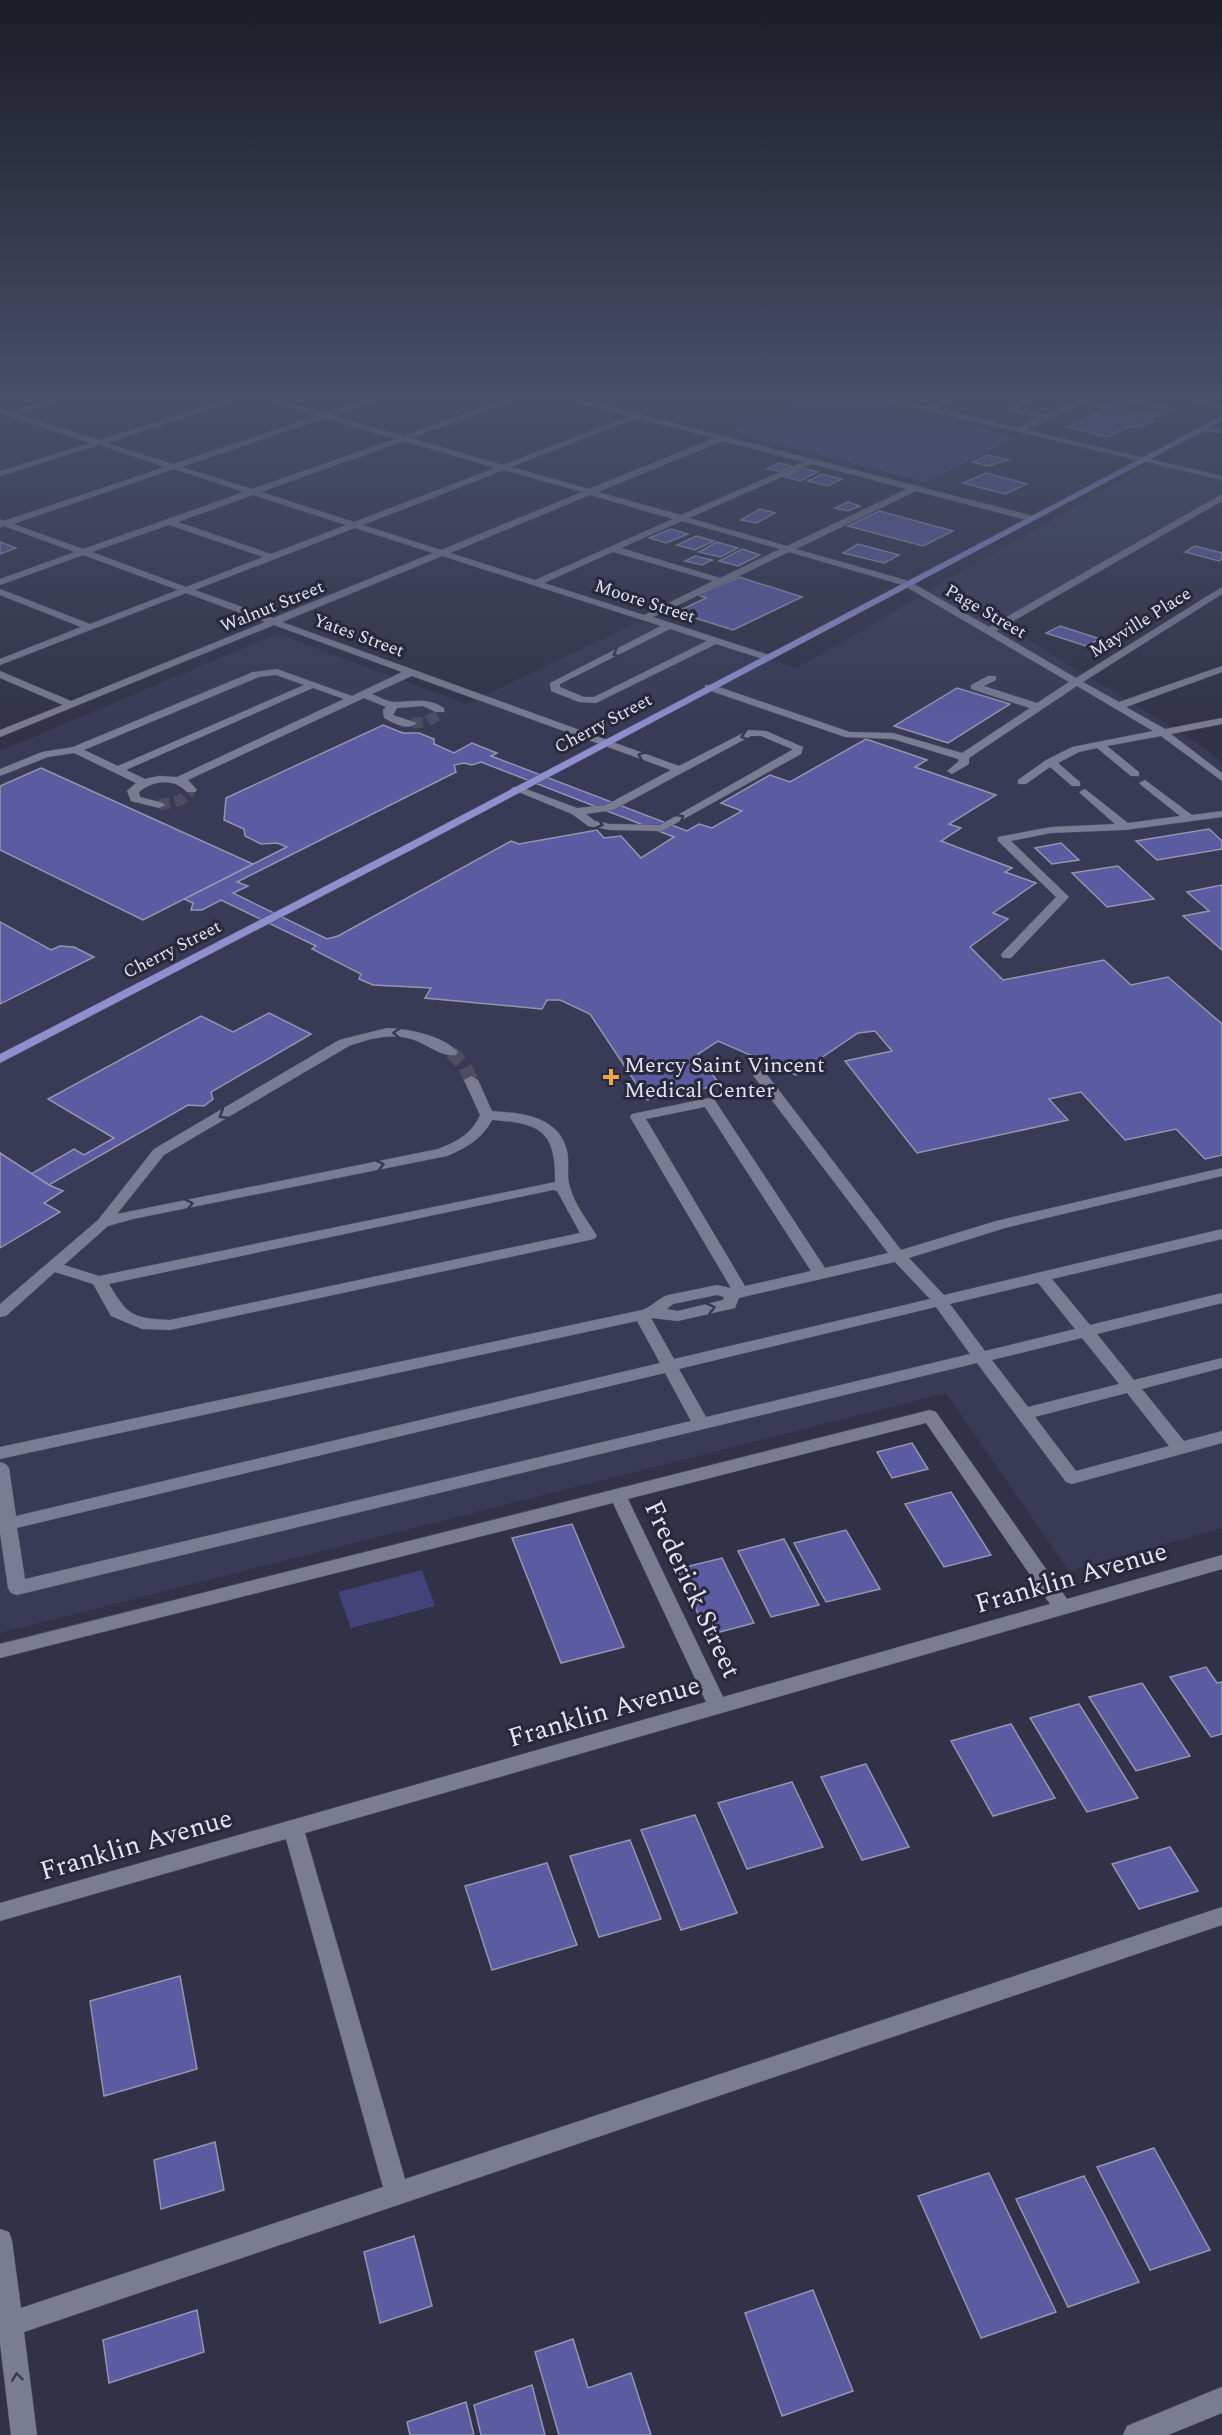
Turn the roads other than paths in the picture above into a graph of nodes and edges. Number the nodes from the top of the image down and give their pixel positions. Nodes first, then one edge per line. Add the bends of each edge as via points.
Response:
1 (41, 511) edge
2 (201, 511) edge
3 (309, 511) edge
4 (390, 511) edge
5 (546, 511) edge
6 (658, 511) edge
7 (700, 511) edge
8 (868, 511) edge
9 (1002, 511) edge
10 (1044, 511) edge
11 (1198, 511) edge
12 (684, 518) junction
13 (1030, 518) junction
14 (170, 522) junction
15 (1, 524) edge
16 (353, 525) junction
17 (614, 549) junction
18 (789, 549) junction
19 (84, 553) junction
20 (442, 554) junction
21 (271, 557) junction
22 (721, 581) junction
23 (0, 582) edge
24 (535, 583) junction
25 (906, 583) junction
26 (185, 590) junction
27 (1222, 590) edge
28 (0, 592) edge
29 (644, 618) junction
30 (276, 623) junction
31 (669, 626) junction
32 (89, 627) junction
33 (989, 631) junction
34 (714, 641) junction
35 (766, 657) junction
36 (0, 662) edge
37 (1222, 669) edge
38 (411, 672) junction
39 (0, 675) edge
40 (992, 678) dead end
41 (1076, 682) junction
42 (312, 685) junction
43 (709, 687) junction
44 (363, 694) junction
45 (351, 699) junction
46 (72, 705) junction
47 (393, 706) junction
48 (1118, 706) junction
49 (1038, 707) junction
50 (440, 710) dead end
51 (1222, 721) edge
52 (412, 723) tunnel mouth
53 (1161, 731) junction
54 (0, 735) edge
55 (605, 742) junction
56 (1098, 744) junction
57 (75, 750) junction
58 (963, 757) junction
59 (1050, 762) junction
60 (118, 770) junction
61 (680, 770) junction
62 (952, 771) dead end
63 (0, 773) edge
64 (1135, 774) dead end
65 (1222, 778) edge
66 (179, 780) junction
67 (1023, 782) dead end
68 (144, 783) junction
69 (1146, 783) dead end
70 (517, 789) junction
71 (191, 790) dead end
72 (159, 805) tunnel mouth
73 (609, 808) junction
74 (576, 812) junction
75 (1222, 814) edge
76 (1189, 818) junction
77 (624, 827) junction
78 (1125, 827) junction
79 (1007, 955) dead end
80 (451, 1052) tunnel mouth
81 (0, 1059) edge
82 (760, 1075) dead end
83 (471, 1080) tunnel mouth
84 (487, 1115) junction
85 (1222, 1172) edge
86 (562, 1187) junction
87 (103, 1223) junction
88 (1222, 1234) edge
89 (898, 1256) junction
90 (51, 1266) junction
91 (821, 1274) junction
92 (1042, 1277) junction
93 (99, 1281) junction
94 (736, 1293) junction
95 (1222, 1298) edge
96 (940, 1302) junction
97 (0, 1312) edge
98 (648, 1314) junction
99 (1086, 1331) junction
100 (981, 1357) junction
101 (1222, 1363) edge
102 (670, 1366) junction
103 (1131, 1387) junction
104 (1025, 1414) junction
105 (701, 1424) junction
106 (1222, 1437) edge
107 (1180, 1448) junction
108 (0, 1453) edge
109 (0, 1468) edge
110 (618, 1495) junction
111 (3, 1525) edge
112 (1222, 1562) edge
113 (1062, 1607) junction
114 (0, 1651) edge
115 (718, 1706) junction
116 (293, 1828) junction
117 (0, 1912) edge
118 (1222, 1916) edge
119 (398, 2193) junction
120 (0, 2241) edge
121 (5, 2325) edge
122 (1222, 2400) edge
123 (24, 2435) edge
124 (1136, 2435) edge

1 - 15 street
2 - 14 street
3 - 16 street, Moore Street
4 - 16 street
5 - 20 street, Walnut Street
6 - 12 street, Page Street
7 - 12 street
8 - 18 street
9 - 13 street
10 - 13 main road, Cherry Street
11 - 33 street
12 - 17 street
12 - 18 street, Page Street
13 - 25 main road, Cherry Street
14 - 19 street
14 - 21 street
15 - 19 street, Yates Street
16 - 20 street, Moore Street
16 - 21 street
17 - 22 street
17 - 24 street
18 - 22 street
18 - 25 street, Page Street
19 - 23 street
19 - 26 street, Yates Street
20 - 24 street, Moore Street
20 - 30 street, Walnut Street
21 - 26 street
22 - 29 street
24 - 29 street, Moore Street
25 - 33 street, Page Street
25 - 35 main road, Cherry Street
26 - 30 street, Yates Street
26 - 32 street
27 - 41 street, Mayville Place
28 - 32 street
29 - 31 street, Moore Street
30 - 38 street, Yates Street
30 - 46 street, Walnut Street
31 - 34 street, Moore Street
31 -> 34 street via 555,683 555,689 583,700 596,700
32 - 36 street
33 - 41 street, Page Street
34 - 35 street, Moore Street
35 - 43 main road, Cherry Street
37 - 48 street
38 - 44 street
38 - 55 street, Yates Street
39 - 46 street
40 - 49 street via 975,687
41 - 48 street, Page Street
41 - 49 street, Mayville Place
42 - 45 street
42 - 57 street via 277,672 257,674
42 - 60 street
43 - 55 main road, Cherry Street
43 - 58 street via 849,735 868,732 901,736
44 - 45 street
44 - 47 street
45 - 66 street
46 - 54 street, Walnut Street
47 - 50 street via 426,702
47 - 52 street via 388,710 393,721
48 - 53 street, Page Street
49 - 58 street, Mayville Place
51 - 53 street
53 - 56 street
53 - 65 street, Page Street
61 -> 55 street, Yates Street
55 - 70 main road, Cherry Street
56 - 59 street via 1065,753
56 - 64 street
57 - 60 street
57 - 63 street via 46,754
58 - 62 street, Mayville Place via 964,762
59 - 67 street
59 - 78 street
60 - 68 street
61 - 73 street
77 -> 61 street via 662,828 797,752 798,747 749,732
66 - 68 street
66 - 71 street
68 - 72 street via 134,791 135,799
69 - 76 street
70 - 74 street
70 - 81 main road, Cherry Street
73 - 74 street
73 - 77 street
74 -> 77 street via 592,824
75 - 76 street
76 - 78 street
78 - 79 street via 1051,830 1002,839 1063,897
80 -> 87 street via 424,1037 397,1032 368,1034 344,1043 159,1152
82 - 89 street
83 - 84 street
84 - 86 street via 540,1122 558,1138 564,1163
87 -> 84 street via 442,1152 465,1143 482,1128
85 - 89 street via 1001,1224
86 - 93 street via 536,1189
86 - 93 street via 589,1236 170,1325 142,1324 117,1312
87 - 90 street
88 - 92 street
89 - 91 street
89 - 96 street
90 - 93 street
90 - 97 street
91 - 94 street
91 - 94 street via 710,1102 637,1117
92 - 96 street
92 - 99 street
94 - 98 street via 729,1304 678,1316
95 - 99 street
96 - 100 street
96 - 102 street
98 - 102 street
98 - 108 street
99 - 100 street
99 - 103 street
100 - 104 street
100 - 105 street
101 - 103 street
102 - 105 street
102 - 111 street
103 - 104 street
103 - 107 street
104 - 107 street via 1072,1478
105 - 111 street via 17,1588
106 - 107 street
109 - 111 street
110 - 113 street via 930,1416
110 - 114 street
110 - 115 street, Frederick Street
112 - 113 street, Franklin Avenue
113 - 115 street, Franklin Avenue
115 - 116 street, Franklin Avenue
116 - 117 street, Franklin Avenue
116 - 119 street
118 - 119 street
119 - 121 street
120 - 121 street
123 -> 121 street
122 - 124 street

